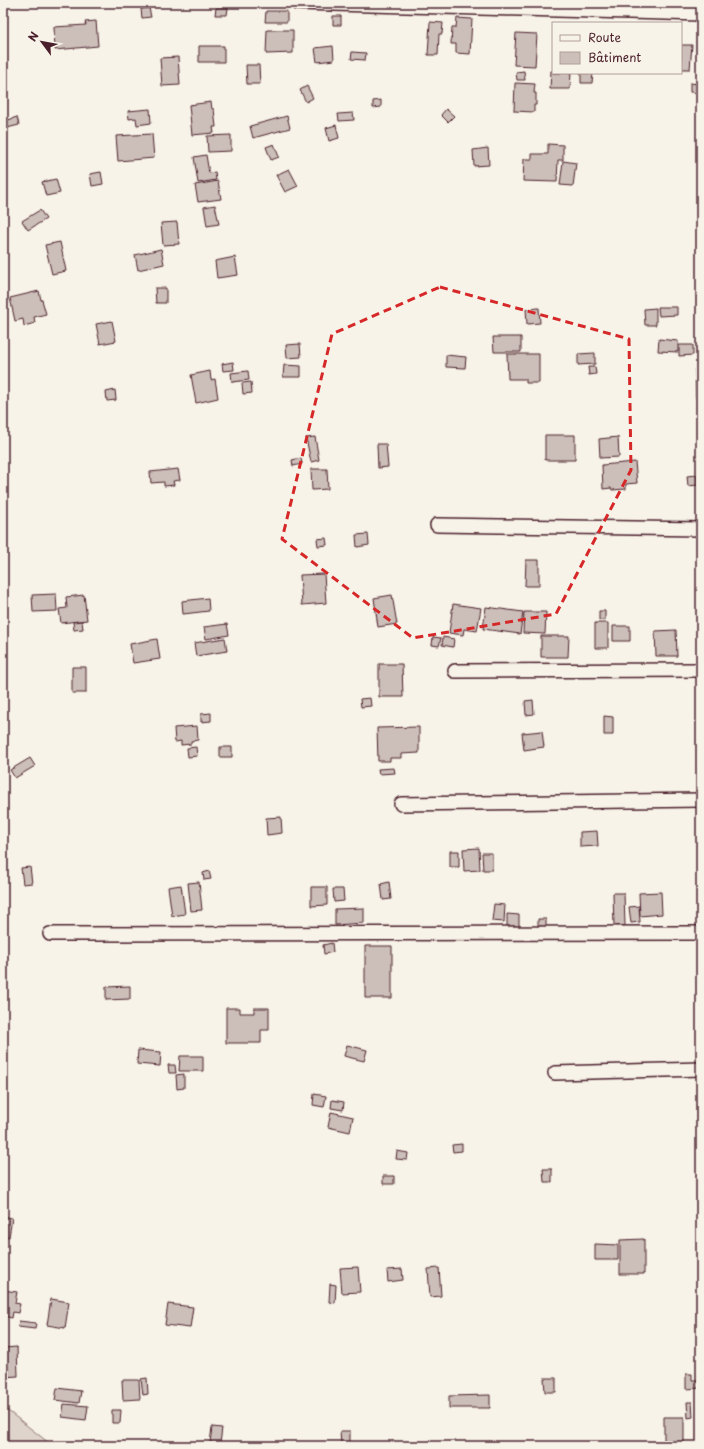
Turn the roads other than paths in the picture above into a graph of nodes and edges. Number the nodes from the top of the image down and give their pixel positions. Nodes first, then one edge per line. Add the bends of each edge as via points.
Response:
1 (298, 3) edge
2 (701, 14) edge
3 (437, 525) dead end
4 (701, 529) edge
5 (701, 670) edge
6 (455, 671) dead end
7 (701, 800) edge
8 (401, 804) dead end
9 (701, 933) edge
10 (50, 934) dead end
11 (701, 1069) edge
12 (555, 1073) dead end

1 - 2 street
3 - 4 street
5 - 6 street
7 - 8 street
9 - 10 street
11 - 12 street

